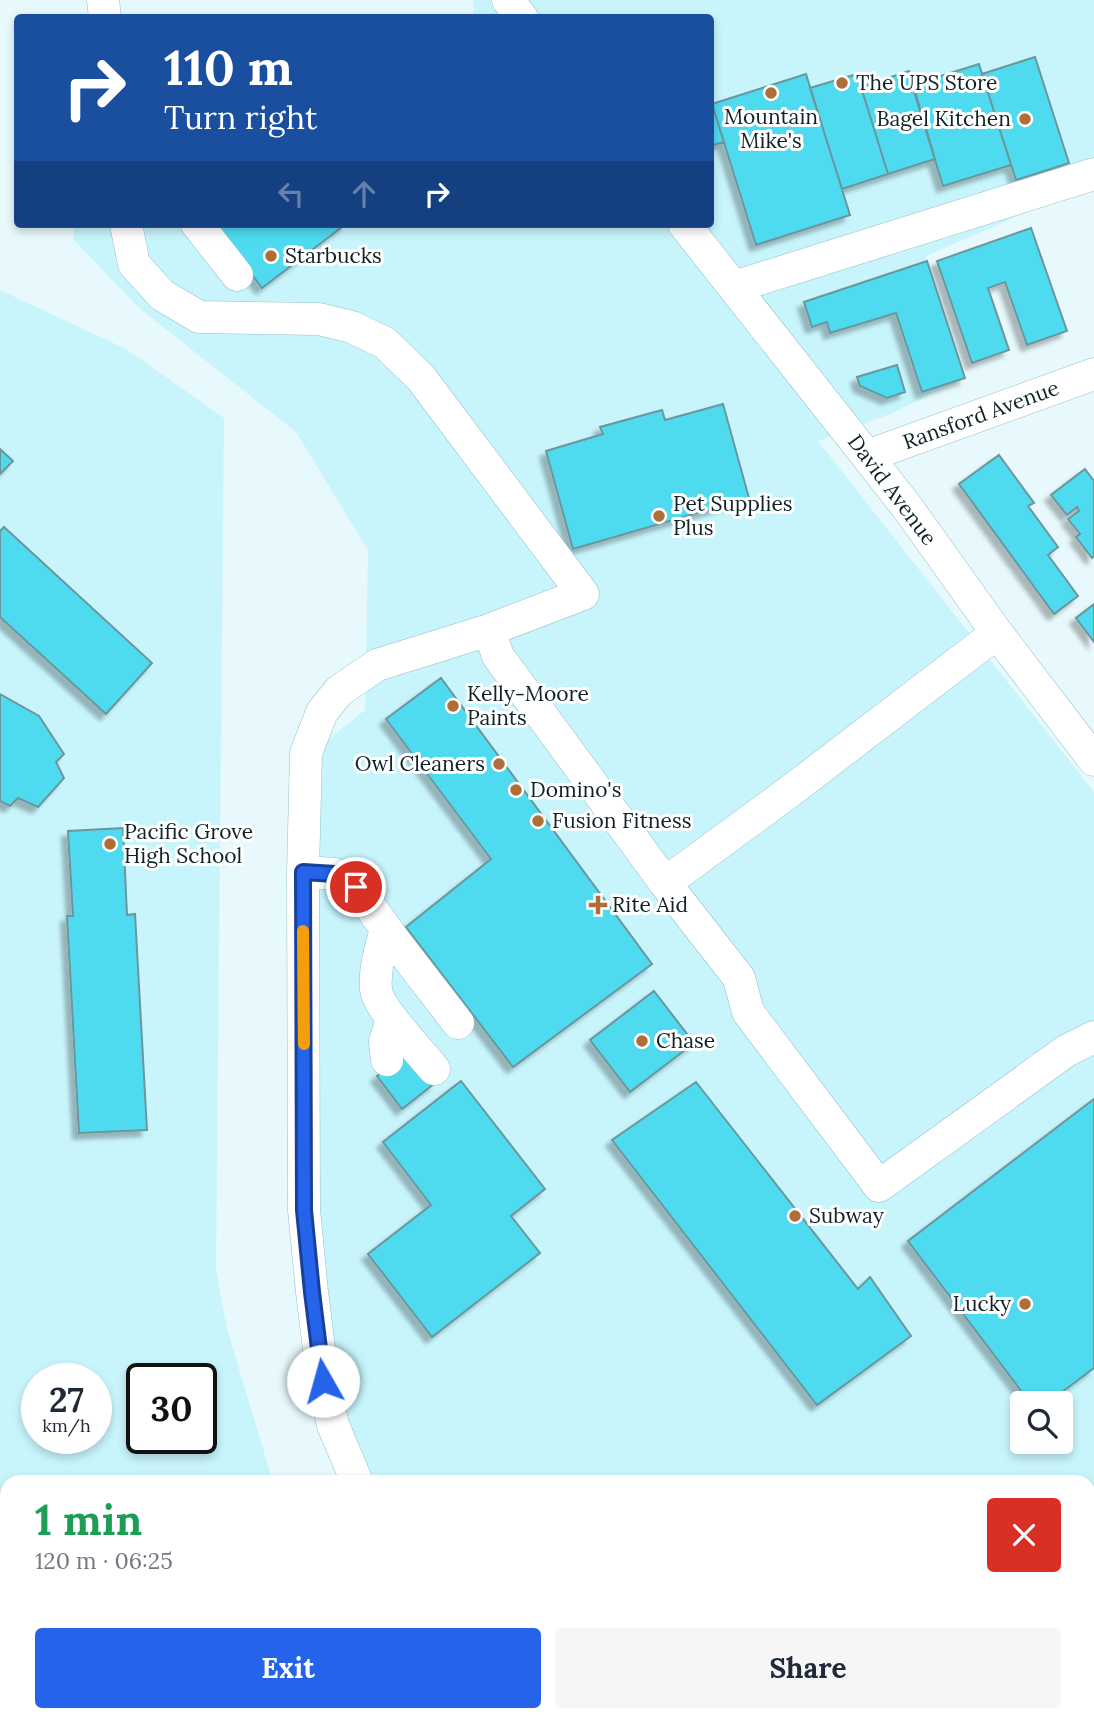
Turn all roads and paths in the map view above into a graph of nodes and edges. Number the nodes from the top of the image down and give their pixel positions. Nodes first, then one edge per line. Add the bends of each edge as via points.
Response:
1 (508, 0) edge
2 (519, 14) edge
3 (1094, 174) edge
4 (127, 228) edge
5 (200, 228) edge
6 (687, 228) edge
7 (237, 275) dead end
8 (734, 287) junction
9 (1094, 374) edge
10 (867, 456) junction
11 (489, 631) junction
12 (997, 633) junction
13 (1094, 760) edge
14 (303, 872) junction
15 (665, 883) junction
16 (386, 929) junction
17 (392, 1019) junction
18 (458, 1023) dead end
19 (1094, 1037) edge
20 (387, 1060) dead end
21 (434, 1069) dead end
22 (354, 1475) edge

1 - 2 street
3 - 8 street
4 - 11 street via 134,264 162,295 199,317 319,319 352,327 384,343 421,378 583,594
5 - 7 street
6 - 8 street, David Avenue
8 - 10 street, David Avenue
9 - 10 street, Ransford Avenue
10 - 12 street, David Avenue
11 - 14 street via 377,666 339,691 322,712 306,752
11 - 15 street via 498,656
12 - 13 street, David Avenue
12 - 15 street
14 - 16 street via 335,874 356,887
14 - 22 street via 304,1210 323,1381 333,1425
15 - 19 street via 739,978 748,1012 879,1186 1066,1051
16 - 17 street via 376,991
16 - 18 street
17 - 20 street via 385,1042
17 - 21 street

